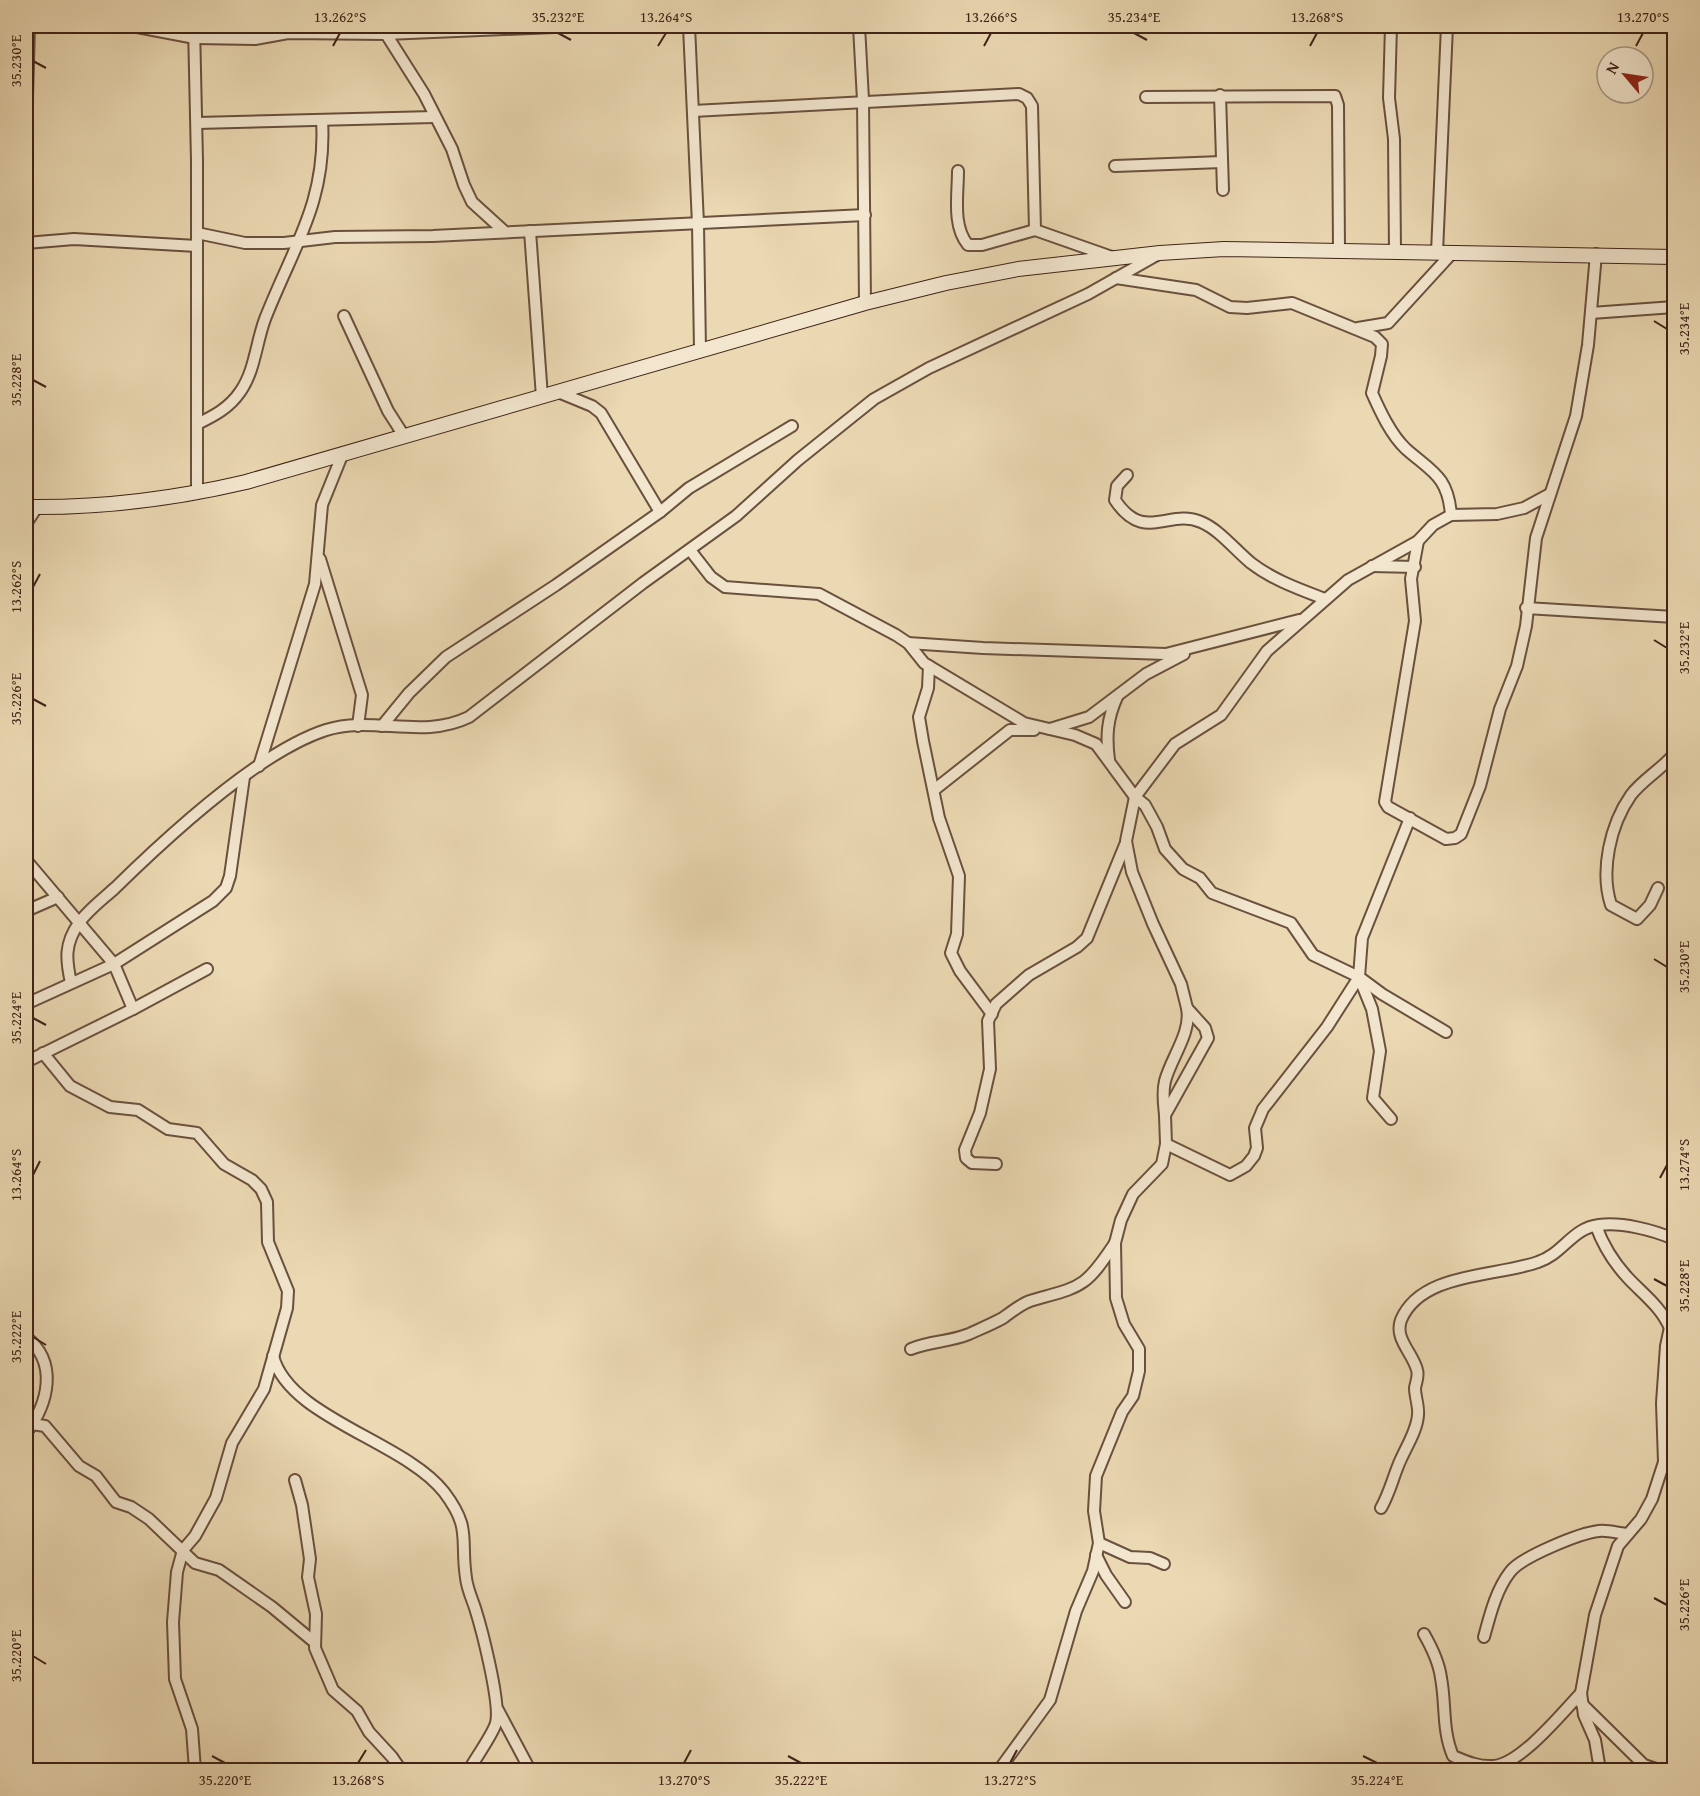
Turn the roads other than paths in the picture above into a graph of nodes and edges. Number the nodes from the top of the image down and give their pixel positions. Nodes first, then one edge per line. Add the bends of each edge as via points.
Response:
1 (28, 26) edge
2 (38, 26) edge
3 (132, 26) edge
4 (194, 26) edge
5 (578, 26) edge
6 (689, 26) edge
7 (859, 26) edge
8 (1391, 26) edge
9 (1447, 26) edge
10 (390, 29) edge
11 (195, 38) junction
12 (1220, 95) junction
13 (1146, 97) dead end
14 (863, 100) junction
15 (693, 111) junction
16 (434, 117) junction
17 (322, 120) junction
18 (196, 123) junction
19 (26, 133) edge
20 (1222, 162) junction
21 (1115, 165) dead end
22 (958, 171) dead end
23 (1223, 190) dead end
24 (865, 215) junction
25 (698, 224) junction
26 (1035, 230) junction
27 (530, 231) junction
28 (505, 232) junction
29 (197, 233) junction
30 (300, 241) junction
31 (26, 243) edge
32 (197, 246) junction
33 (1338, 251) junction
34 (1395, 252) junction
35 (1437, 252) junction
36 (1453, 252) junction
37 (1160, 253) junction
38 (1596, 254) junction
39 (1674, 257) edge
40 (1114, 258) junction
41 (1116, 278) junction
42 (865, 303) junction
43 (1674, 307) edge
44 (1591, 313) junction
45 (344, 316) dead end
46 (1358, 328) junction
47 (700, 350) junction
48 (558, 392) junction
49 (542, 397) junction
50 (197, 424) junction
51 (792, 426) dead end
52 (404, 436) junction
53 (343, 453) junction
54 (1127, 475) dead end
55 (197, 493) junction
56 (1550, 494) junction
57 (31, 507) edge
58 (660, 512) junction
59 (1451, 515) junction
60 (26, 524) edge
61 (1418, 541) junction
62 (690, 550) junction
63 (318, 552) junction
64 (1372, 566) junction
65 (1415, 567) junction
66 (1325, 599) junction
67 (1526, 608) junction
68 (1674, 616) edge
69 (1302, 620) junction
70 (908, 643) junction
71 (1195, 648) junction
72 (929, 666) junction
73 (1118, 696) junction
74 (358, 726) junction
75 (382, 726) junction
76 (1047, 730) junction
77 (1674, 754) edge
78 (1109, 760) junction
79 (259, 766) junction
80 (244, 777) junction
81 (933, 790) junction
82 (1135, 797) junction
83 (1410, 818) junction
84 (1126, 841) junction
85 (26, 860) edge
86 (1658, 888) dead end
87 (58, 897) junction
88 (26, 910) edge
89 (78, 923) junction
90 (114, 964) junction
91 (207, 969) dead end
92 (1359, 977) junction
93 (71, 983) junction
94 (26, 1004) edge
95 (1187, 1008) junction
96 (133, 1009) junction
97 (992, 1014) junction
98 (1446, 1032) dead end
99 (43, 1053) junction
100 (26, 1062) edge
101 (1165, 1115) junction
102 (1391, 1119) dead end
103 (1166, 1144) junction
104 (996, 1164) dead end
105 (1596, 1226) junction
106 (1674, 1239) edge
107 (1115, 1243) junction
108 (1674, 1309) edge
109 (1670, 1328) junction
110 (26, 1337) edge
111 (911, 1349) dead end
112 (273, 1356) junction
113 (29, 1428) edge
114 (295, 1480) dead end
115 (1381, 1508) dead end
116 (1627, 1534) junction
117 (1099, 1543) junction
118 (183, 1550) junction
119 (1096, 1555) junction
120 (1164, 1564) dead end
121 (1125, 1602) dead end
122 (1424, 1634) dead end
123 (1484, 1637) dead end
124 (313, 1641) junction
125 (1581, 1697) junction
126 (498, 1710) junction
127 (515, 1747) junction
128 (195, 1770) edge
129 (400, 1770) edge
130 (469, 1770) edge
131 (521, 1770) edge
132 (530, 1770) edge
133 (999, 1770) edge
134 (1600, 1770) edge
135 (1659, 1770) edge

1 - 2 street
1 - 19 street
3 - 11 street
4 - 11 street
5 - 10 street
6 - 15 street
7 - 14 street
8 - 34 street via 1389,98 1394,139
9 - 35 street
10 - 11 street via 288,33 255,39
10 - 16 street
11 - 18 street
12 - 13 street
12 - 20 street
12 - 33 street via 1330,94 1337,99
14 - 15 street
14 - 24 street
14 - 26 street via 1019,94 1027,98 1032,106
15 - 25 street
16 - 17 street
16 - 28 street via 452,149 472,202
17 - 18 street
17 - 30 street via 323,164
18 - 29 street
20 - 21 street
20 - 23 street
22 - 26 street via 960,235 968,245 998,242
24 - 25 street
24 - 42 street
25 - 27 street
25 - 47 street
26 - 40 street
27 - 28 street
27 - 49 street
28 - 30 street
29 - 30 street via 245,243
29 - 32 street
30 - 50 street via 241,390 228,407
31 - 32 street via 75,239
32 - 50 street
33 - 34 main road
33 - 37 main road via 1224,249
34 - 35 main road
35 - 36 main road
36 - 38 main road
36 - 46 street via 1388,323
37 - 40 main road
37 - 41 street
38 - 39 main road
38 - 44 street
40 - 42 main road via 1018,269
41 - 46 street via 1196,290 1230,307 1292,303
41 - 62 street via 929,368 874,399
42 - 47 main road
43 - 44 street
44 - 56 street via 1576,416
45 - 52 street via 388,411
46 - 59 street via 1382,344 1372,393 1377,406 1399,441 1443,480
47 - 48 main road
48 - 49 main road
48 - 58 street via 601,413
49 - 52 main road
50 - 55 street
51 - 58 street via 688,488
52 - 53 main road
53 - 55 main road
53 - 63 street via 322,505
54 - 66 street via 1117,486 1115,500 1123,512 1156,525 1190,519 1202,522 1260,569 1285,584
55 - 57 main road via 103,505
56 - 59 street via 1524,508 1497,514
56 - 67 street via 1536,538
57 - 60 street
58 - 75 street via 446,657
59 - 61 street via 1433,525
61 - 64 street
61 - 65 street
62 - 70 street via 711,577 725,587 819,594
62 - 75 street via 469,717 451,726 429,729
63 - 74 street via 362,695
63 - 79 street via 315,584
64 - 65 street
64 - 66 street
65 - 83 street via 1411,579 1415,621 1385,802
66 - 69 street
67 - 68 street
67 - 83 street via 1515,675 1500,709 1480,786 1461,834 1446,839
69 - 71 street
69 - 82 street via 1267,651 1221,715 1175,744
70 - 71 street via 1166,654
70 - 72 street
71 - 73 street via 1146,674
72 - 76 street via 994,707
72 - 81 street via 928,688 919,717
73 - 76 street via 1089,717
73 - 78 street via 1106,736
74 - 75 street
74 - 79 street via 328,729 295,742
76 - 78 street via 1096,744
76 - 81 street via 1010,730
77 - 86 street via 1631,795 1609,849 1606,890 1611,905 1637,919
78 - 82 street
79 - 80 street
80 - 89 street via 142,861
80 - 90 street via 226,888 213,901
81 - 97 street via 959,876 957,934 951,953
82 - 84 street
82 - 92 street via 1145,805 1165,849 1212,893 1291,922 1313,955
83 - 92 street via 1362,938
84 - 95 street via 1134,878 1181,984
84 - 97 street via 1087,938 1029,975 996,1004
85 - 87 street
87 - 88 street
87 - 89 street
89 - 90 street
89 - 93 street via 65,954
90 - 93 street
90 - 96 street
91 - 96 street
92 - 98 street
92 - 102 street via 1372,1009 1380,1051 1373,1098
92 - 103 street via 1327,1027 1263,1109 1256,1128 1257,1148 1246,1166 1236,1174 1222,1173
93 - 94 street
95 - 101 street via 1188,1023 1165,1081
95 - 101 street via 1206,1028 1208,1038
96 - 99 street
97 - 104 street via 988,1021 990,1069 980,1113 965,1149 966,1158 972,1163
99 - 100 street
99 - 112 street via 70,1086 110,1107 138,1110 168,1129 197,1133 224,1164 261,1189 267,1202 267,1242 288,1291
101 - 103 street
103 - 107 street via 1162,1164 1133,1194
105 - 106 street via 1651,1231
105 - 109 street via 1611,1257 1631,1282 1651,1298
105 - 115 street via 1579,1231 1558,1252 1539,1262 1453,1280 1416,1297 1400,1323 1401,1337 1418,1372 1415,1387 1419,1416
107 - 111 street via 1087,1281 1070,1291 1030,1301 969,1334
107 - 117 street via 1116,1298 1139,1349 1139,1371 1133,1396 1122,1412 1096,1476 1094,1511
108 - 109 street
109 - 116 street via 1662,1403 1664,1462 1652,1499
110 - 113 street via 39,1347 47,1370 43,1403
112 - 118 street via 264,1389 228,1453 216,1498
112 - 126 street via 277,1372 292,1388 328,1416 391,1450 443,1491 454,1508 464,1524 466,1578 484,1635
113 - 118 street via 45,1426 79,1466 96,1476 116,1502 149,1519
114 - 124 street via 310,1559 308,1577 316,1614
116 - 123 street via 1601,1530 1584,1534 1522,1560 1510,1571 1498,1593
116 - 125 street via 1618,1546 1595,1615
117 - 119 street
117 - 120 street via 1130,1557 1150,1558
118 - 124 street via 195,1563 214,1567 272,1606
118 - 128 street via 174,1593 173,1658 175,1679 192,1729
119 - 121 street
119 - 133 street via 1050,1700
122 - 125 street via 1441,1677 1446,1740 1453,1756 1472,1764 1495,1767 1530,1746
124 - 129 street via 333,1690 357,1711
125 - 134 street
125 - 135 street via 1644,1765
126 - 127 street
126 - 130 street via 495,1726
127 - 131 street
127 - 132 street

